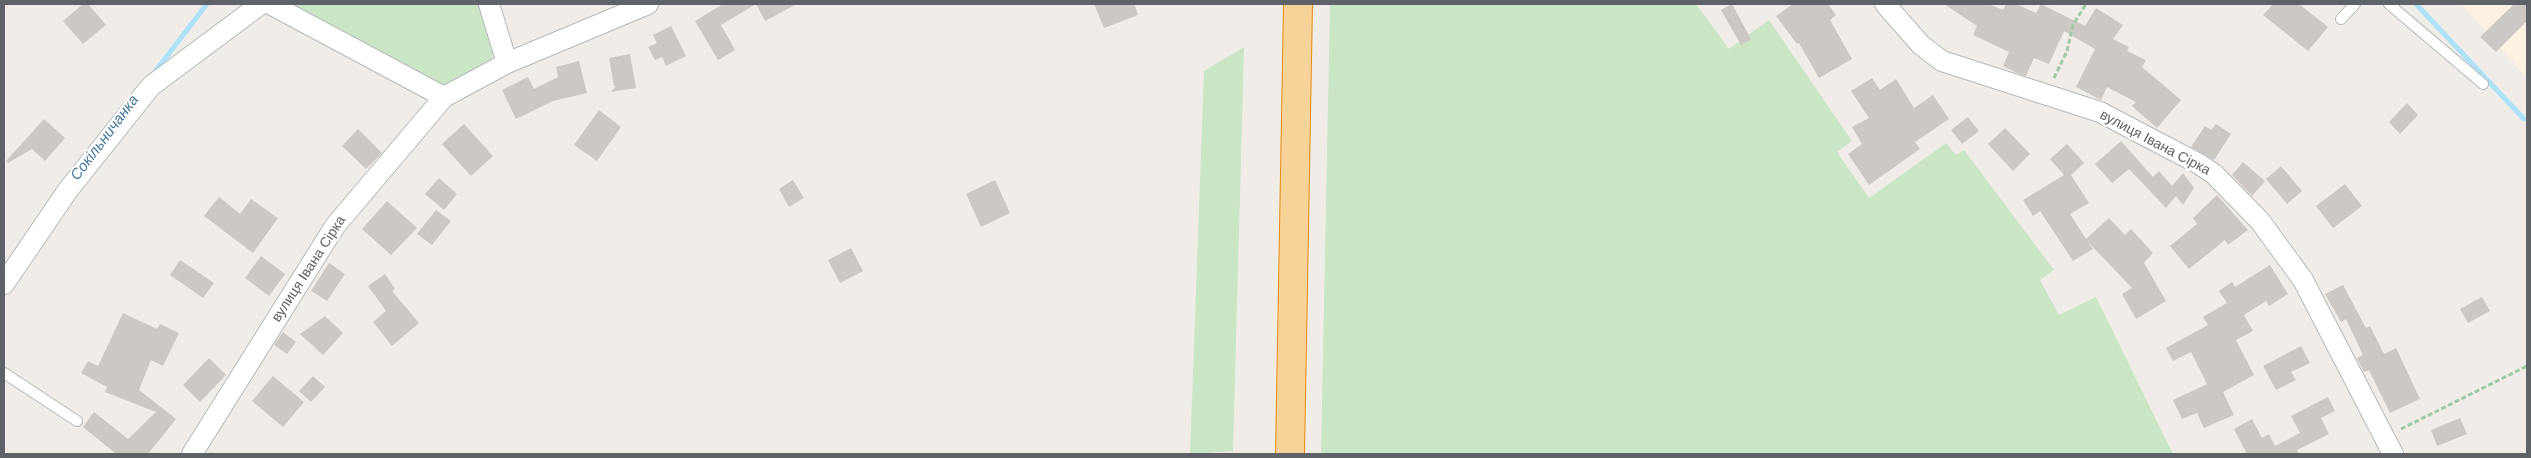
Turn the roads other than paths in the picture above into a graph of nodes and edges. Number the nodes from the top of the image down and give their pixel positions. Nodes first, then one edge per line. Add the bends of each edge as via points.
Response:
1 (261, 4) edge
2 (270, 4) edge
3 (489, 4) edge
4 (648, 4) edge
5 (1298, 4) edge
6 (1885, 4) edge
7 (2355, 4) edge
8 (2389, 4) edge
9 (2341, 19) dead end
10 (507, 63) junction
11 (2483, 84) dead end
12 (444, 97) junction
13 (4, 284) edge
14 (4, 373) edge
15 (77, 421) dead end
16 (2389, 446) edge
17 (192, 454) edge
18 (1290, 454) edge

1 - 13 street via 152,86 68,190
2 - 12 street
3 - 10 street
4 - 10 street, вулиця Івана Сірка
5 - 18 highway
6 - 16 street, вулиця Івана Сірка via 1914,38 1942,61 2092,109 2200,164 2221,181 2265,227 2303,280
7 - 9 lane
8 - 11 lane
10 - 12 street, вулиця Івана Сірка
12 - 17 street, вулиця Івана Сірка via 335,226
14 - 15 lane

